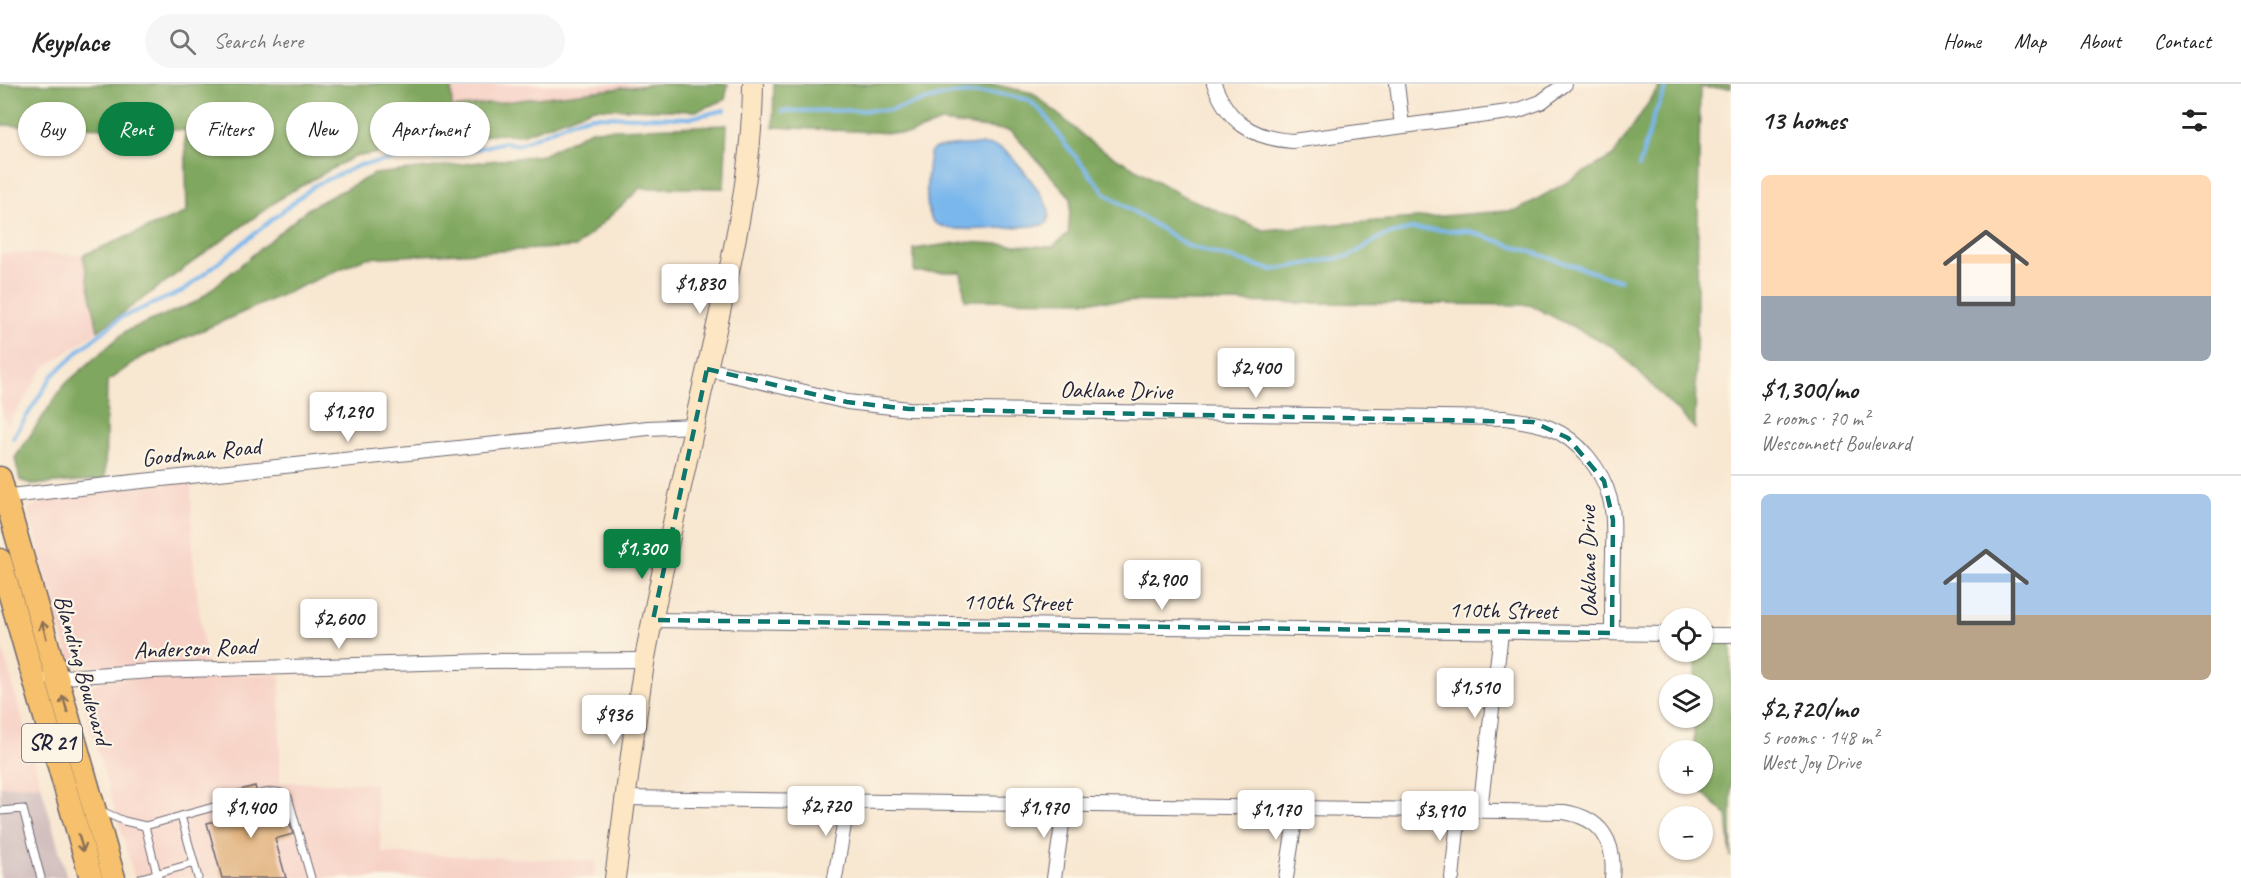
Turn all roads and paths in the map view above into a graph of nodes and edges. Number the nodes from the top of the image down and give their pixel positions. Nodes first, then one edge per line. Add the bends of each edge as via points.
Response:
1 (753, 84) edge
2 (1214, 84) edge
3 (1397, 84) edge
4 (1565, 84) edge
5 (1402, 126) junction
6 (706, 369) junction
7 (694, 426) junction
8 (2, 491) edge
9 (0, 560) edge
10 (652, 620) junction
11 (1501, 633) junction
12 (1612, 633) junction
13 (1659, 634) edge
14 (1713, 635) edge
15 (1731, 635) edge
16 (645, 660) junction
17 (34, 678) junction
18 (57, 678) junction
19 (257, 795) dead end
20 (626, 798) junction
21 (235, 801) dead end
22 (848, 801) junction
23 (1065, 805) junction
24 (94, 807) junction
25 (1297, 808) junction
26 (1460, 810) junction
27 (1480, 810) junction
28 (0, 811) edge
29 (181, 816) junction
30 (145, 826) junction
31 (194, 863) junction
32 (158, 876) edge
33 (41, 878) edge
34 (91, 878) edge
35 (114, 878) edge
36 (141, 878) edge
37 (198, 878) edge
38 (310, 878) edge
39 (615, 878) edge
40 (836, 878) edge
41 (1054, 878) edge
42 (1286, 878) edge
43 (1452, 878) edge
44 (1612, 878) edge

1 - 6 street via 748,172
2 - 5 street via 1239,124 1272,140 1292,141
3 - 5 street
4 - 5 street via 1541,102 1516,111
6 - 7 street
6 - 12 street, Oaklane Drive via 847,402 909,409 1505,418 1533,422 1568,438 1604,481 1613,520
7 - 8 street, Goodman Road
7 - 10 street
18 -> 8 main road, Blanding Boulevard / SR 21
9 - 17 main road, Blanding Boulevard / SR 21
10 - 11 street, 110th Street
10 - 16 street
11 - 12 street, 110th Street
11 - 27 street
12 - 13 street, 110th Street
14 - 15 street
16 - 18 street, Anderson Road via 152,671
16 - 20 street
17 - 18 street, Anderson Road
17 -> 34 main road, Blanding Boulevard / SR 21
24 -> 18 main road, Blanding Boulevard / SR 21
19 - 38 lane via 272,791 288,797
20 - 22 street
20 - 39 street
21 - 29 lane
22 - 23 street
22 - 40 street
23 - 25 street
23 - 41 street
24 - 30 lane
24 - 35 main road, Blanding Boulevard / SR 21
25 - 26 street
25 - 42 street
26 - 27 street
26 - 43 street
27 - 44 street via 1579,814 1597,824 1609,842 1614,860
28 - 33 lane via 24,809
29 - 30 lane
29 - 31 lane
30 - 32 lane
31 - 32 lane
31 - 37 lane
32 - 36 lane

